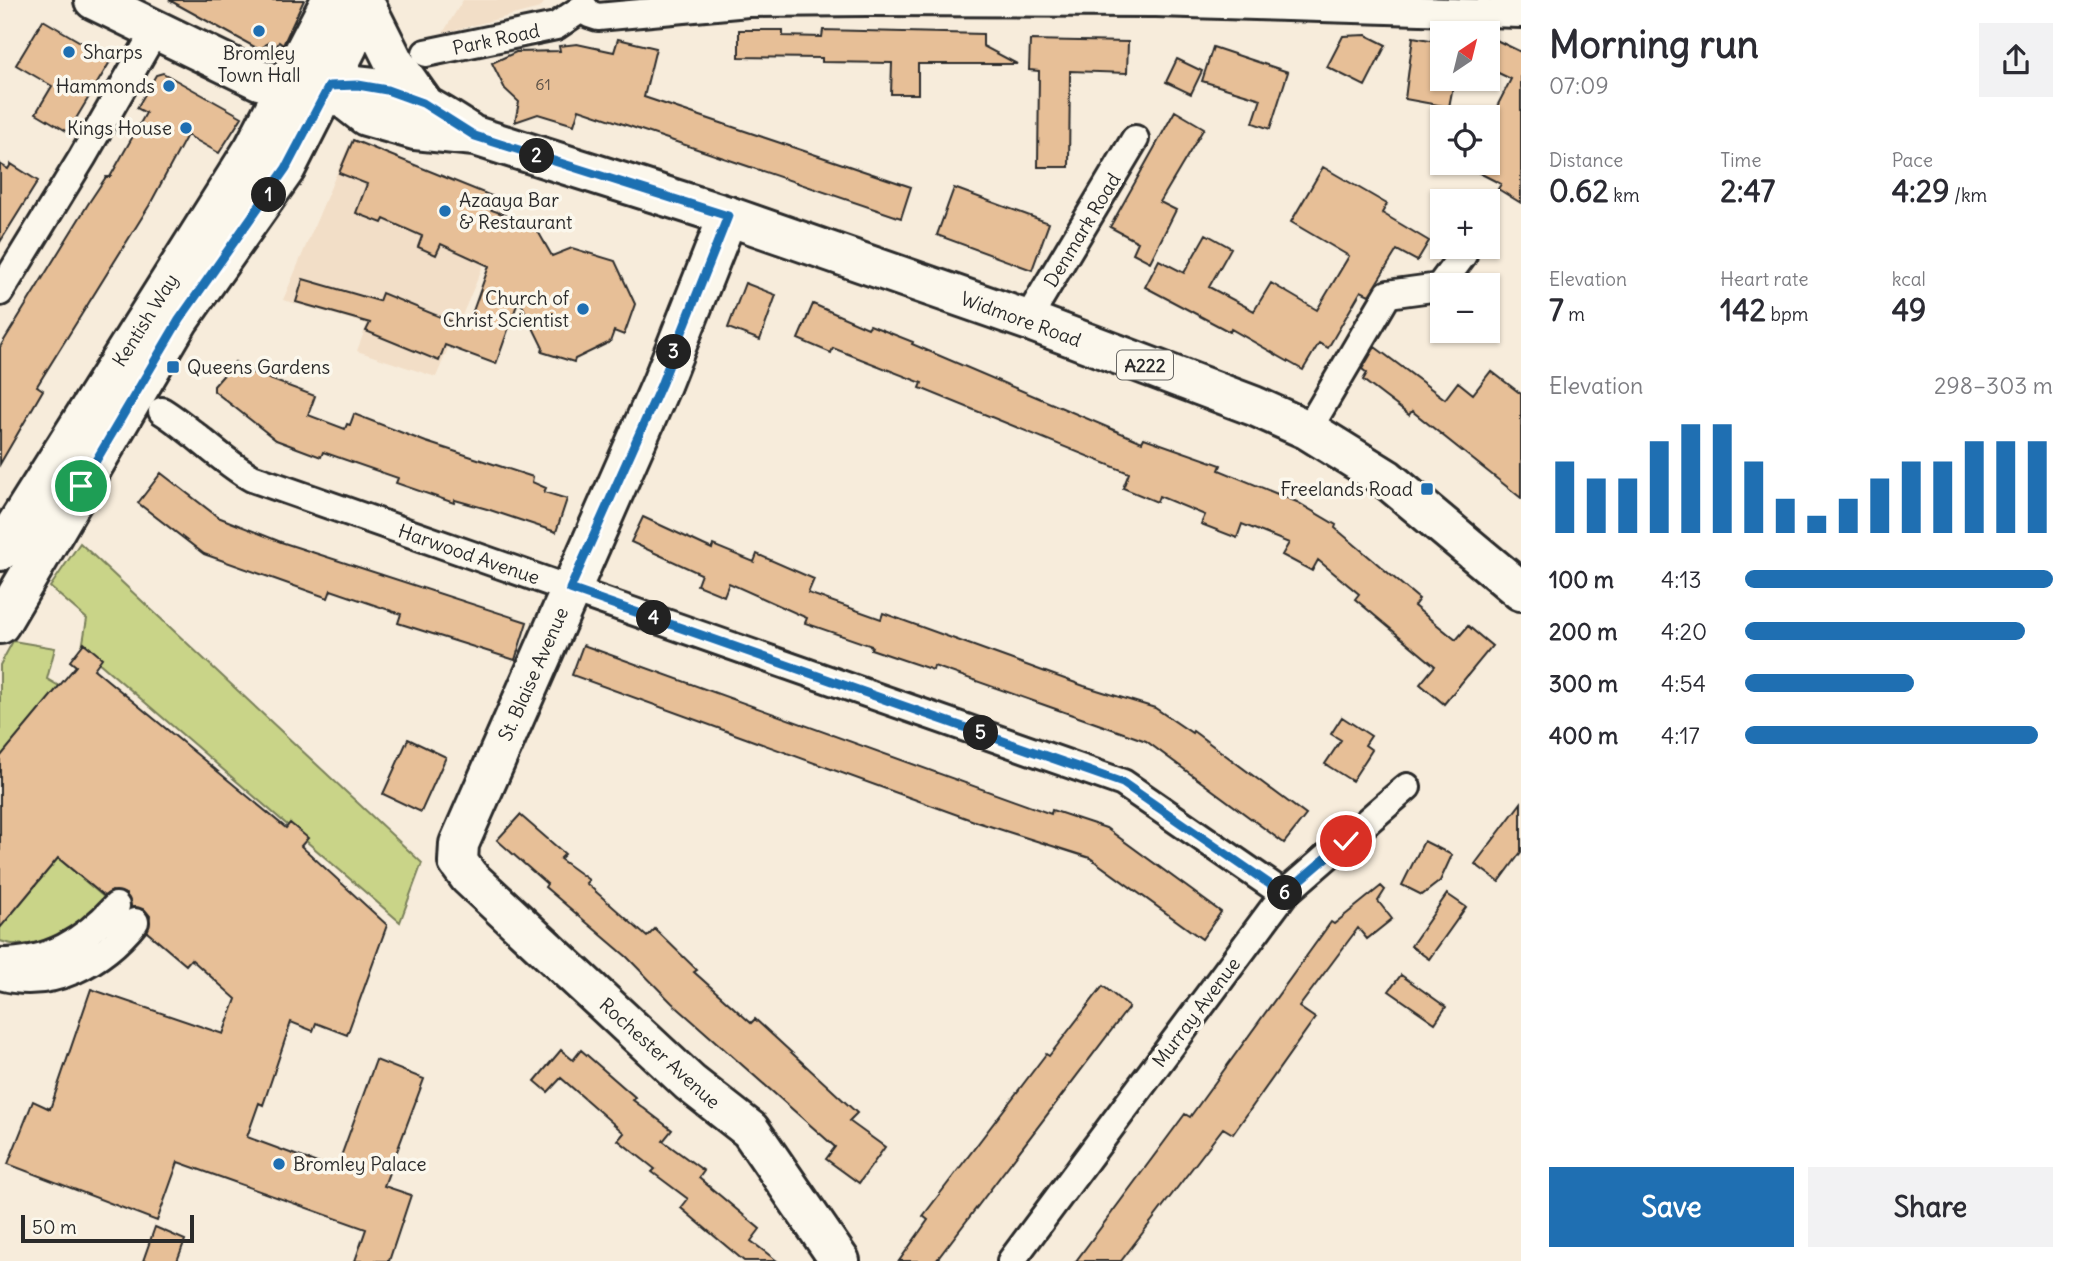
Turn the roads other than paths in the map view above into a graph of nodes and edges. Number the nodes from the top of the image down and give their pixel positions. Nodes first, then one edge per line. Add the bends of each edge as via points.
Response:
1 (94, 0) edge
2 (331, 0) edge
3 (360, 0) edge
4 (1036, 1) edge
5 (583, 4) edge
6 (1521, 14) edge
7 (156, 29) junction
8 (426, 53) dead end
9 (329, 86) junction
10 (286, 87) junction
11 (423, 103) junction
12 (475, 136) junction
13 (1135, 139) dead end
14 (728, 216) junction
15 (1460, 259) edge
16 (0, 292) edge
17 (1027, 320) junction
18 (163, 409) dead end
19 (1308, 430) junction
20 (0, 551) edge
21 (570, 589) junction
22 (1521, 591) edge
23 (0, 624) edge
24 (1407, 788) dead end
25 (458, 862) joint
26 (1284, 894) junction
27 (0, 962) edge
28 (0, 976) edge
29 (840, 1261) edge
30 (1011, 1261) edge

1 - 7 main road, Widmore Road / A222
2 - 10 main road, Kentish Way
3 - 9 main road, Kentish Way via 348,46
3 - 11 main road
4 - 5 street, Park Road via 748,3 598,17 589,14
4 - 6 street, Park Road
5 - 8 street, Park Road via 556,26
7 - 10 main road, Widmore Road / A222 via 259,80
7 - 16 street
9 - 10 main road, Widmore Road / A222
9 - 11 main road, Widmore Road / A222 via 387,90
9 - 12 main road, Widmore Road / A222 via 357,111 384,122
9 - 23 main road, Kentish Way via 286,168 179,320
10 - 20 main road, Kentish Way via 254,148
11 - 12 main road, Widmore Road / A222
12 - 14 main road, Widmore Road / A222
13 - 17 street, Denmark Road
14 - 17 main road, Widmore Road / A222
14 - 21 main road, St. Blaise Avenue via 661,385
15 - 19 street via 1439,288 1388,294
17 - 19 main road, Widmore Road / A222
18 - 21 street, Harwood Avenue via 252,478
19 - 22 main road, Widmore Road / A222 via 1387,480
21 - 25 main road, St. Blaise Avenue via 459,844
21 - 26 street, Harwood Avenue via 1123,783
24 - 26 street, Murray Avenue
25 - 29 main road, Rochester Avenue via 690,1083 750,1130
26 - 30 street, Murray Avenue
27 - 28 street via 26,962 66,949 127,919 107,953 40,982

